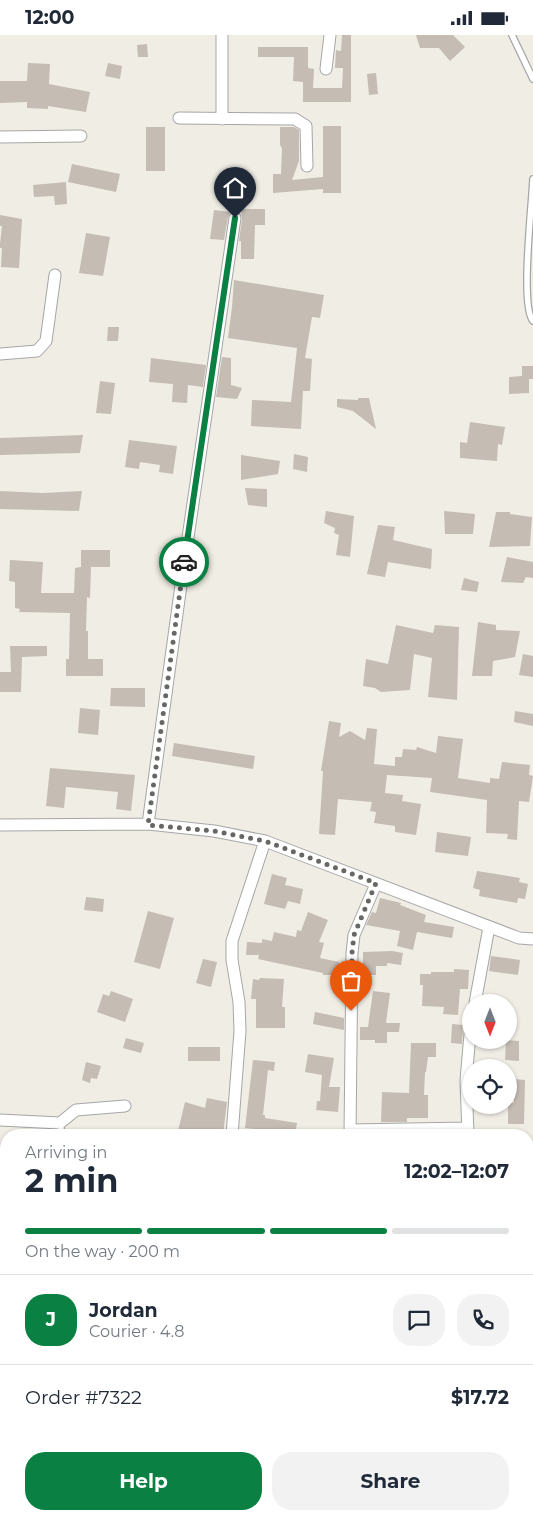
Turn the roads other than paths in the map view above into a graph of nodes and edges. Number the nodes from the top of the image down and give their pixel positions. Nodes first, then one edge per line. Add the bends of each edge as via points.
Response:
1 (222, 35) edge
2 (330, 35) edge
3 (512, 35) edge
4 (326, 69) dead end
5 (533, 79) edge
6 (178, 119) dead end
7 (222, 119) junction
8 (81, 136) dead end
9 (0, 137) edge
10 (307, 166) dead end
11 (533, 179) edge
12 (235, 218) dead end
13 (55, 275) dead end
14 (533, 321) edge
15 (0, 354) edge
16 (0, 825) edge
17 (148, 825) junction
18 (265, 841) junction
19 (376, 883) junction
20 (489, 927) junction
21 (533, 939) edge
22 (477, 994) edge
23 (469, 1049) edge
24 (125, 1106) dead end
25 (0, 1120) edge
26 (60, 1123) junction
27 (61, 1129) edge
28 (232, 1129) edge
29 (350, 1129) edge
30 (468, 1129) edge

1 - 7 street
2 - 4 street
3 - 5 lane
6 - 7 street
7 - 10 street via 295,119 301,122 306,126
8 - 9 street
11 - 14 lane via 526,283 529,316
12 - 17 street
13 - 15 street via 46,341 37,351
16 - 17 street
17 - 18 street via 214,831
18 - 19 street
18 - 28 street via 231,951 240,1031
19 - 20 street
19 - 29 street via 354,935 352,953
20 - 21 street via 519,939
20 - 22 street
23 - 30 street
24 - 26 street via 76,1110
25 - 26 street
26 - 27 lane

